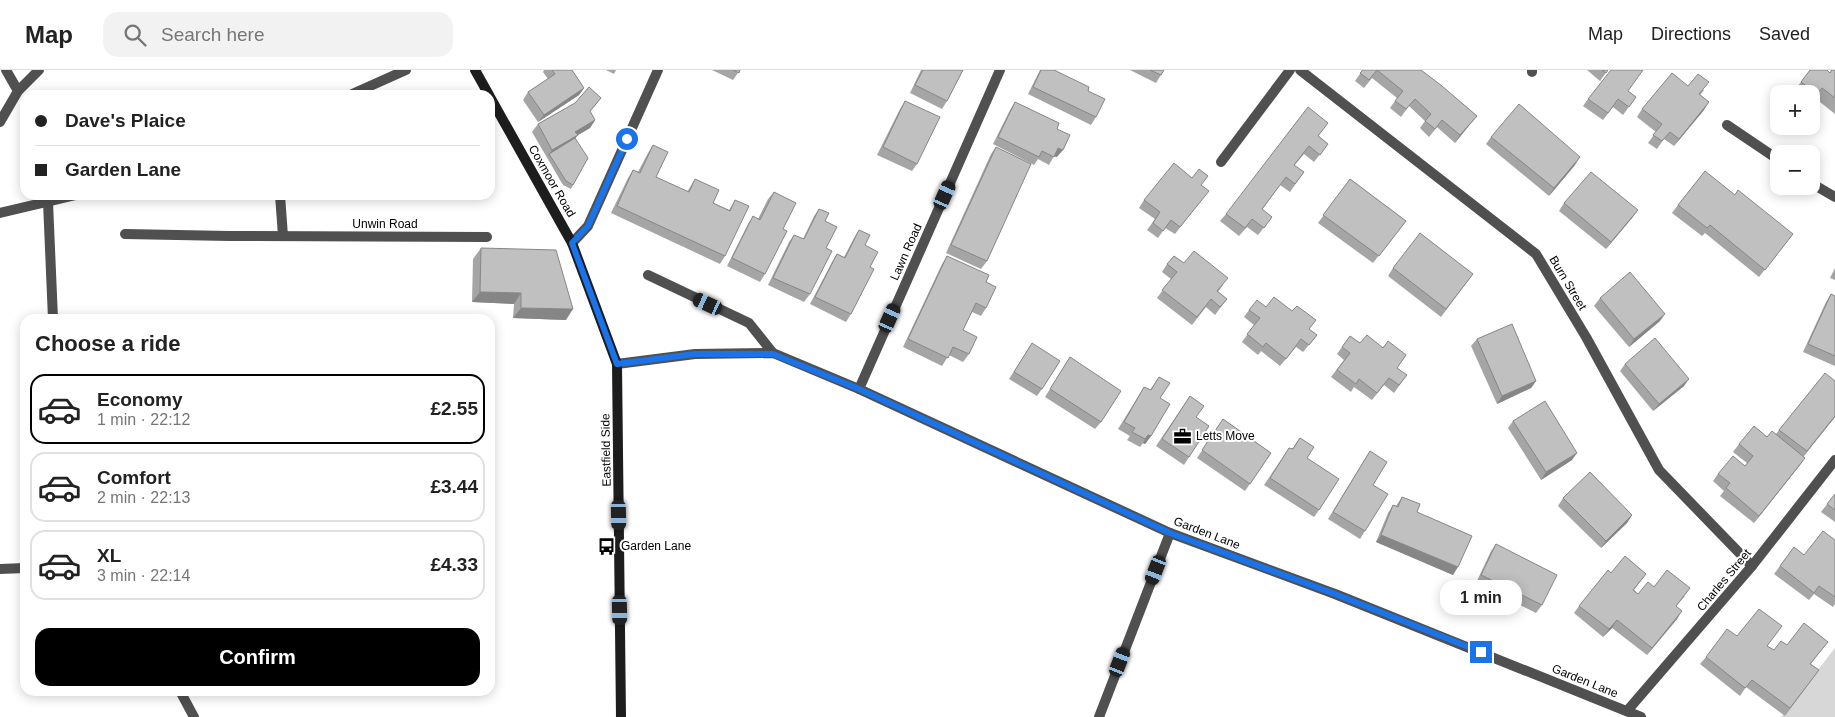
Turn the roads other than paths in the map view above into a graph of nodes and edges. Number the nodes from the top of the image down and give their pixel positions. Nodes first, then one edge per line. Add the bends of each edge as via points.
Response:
1 (6, 70) edge
2 (39, 70) edge
3 (406, 70) edge
4 (475, 70) edge
5 (658, 70) edge
6 (1000, 70) edge
7 (1290, 70) edge
8 (1300, 70) edge
9 (361, 90) edge
10 (486, 90) edge
11 (18, 91) junction
12 (495, 107) edge
13 (0, 122) edge
14 (1727, 125) dead end
15 (1770, 154) edge
16 (1220, 162) dead end
17 (1820, 188) edge
18 (1835, 197) edge
19 (56, 200) edge
20 (280, 200) edge
21 (48, 202) junction
22 (0, 209) edge
23 (125, 234) dead end
24 (282, 236) junction
25 (487, 237) dead end
26 (572, 243) junction
27 (648, 275) dead end
28 (53, 314) edge
29 (773, 354) junction
30 (617, 364) junction
31 (859, 389) junction
32 (1835, 460) edge
33 (1170, 533) junction
34 (1752, 566) junction
35 (0, 568) edge
36 (20, 568) edge
37 (183, 696) edge
38 (1627, 711) junction
39 (194, 717) edge
40 (621, 717) edge
41 (1098, 717) edge
42 (1641, 717) edge

1 - 11 street
2 - 11 street
3 - 9 street
4 - 10 street, Coxmoor Road
5 - 26 street via 588,226
6 - 31 street, Lawn Road
7 - 16 street
8 - 34 street, Burn Street via 1536,254 1586,337 1658,470
11 - 13 street
12 - 26 street, Coxmoor Road
14 - 15 street
17 - 18 street
19 - 21 street
20 - 24 street
21 - 22 street
21 - 28 street
23 - 24 street, Unwin Road
24 - 25 street, Unwin Road
26 - 30 street, Coxmoor Road
27 - 29 street via 749,323
29 - 30 street, Garden Lane via 695,354
29 - 31 street, Garden Lane
30 - 40 street, Eastfield Side
31 - 33 street, Garden Lane
32 - 34 street, Charles Street
33 - 38 street, Garden Lane via 1335,594
33 - 41 street
34 - 38 street, Charles Street
35 - 36 street
37 - 39 street
38 - 42 street, Garden Lane

